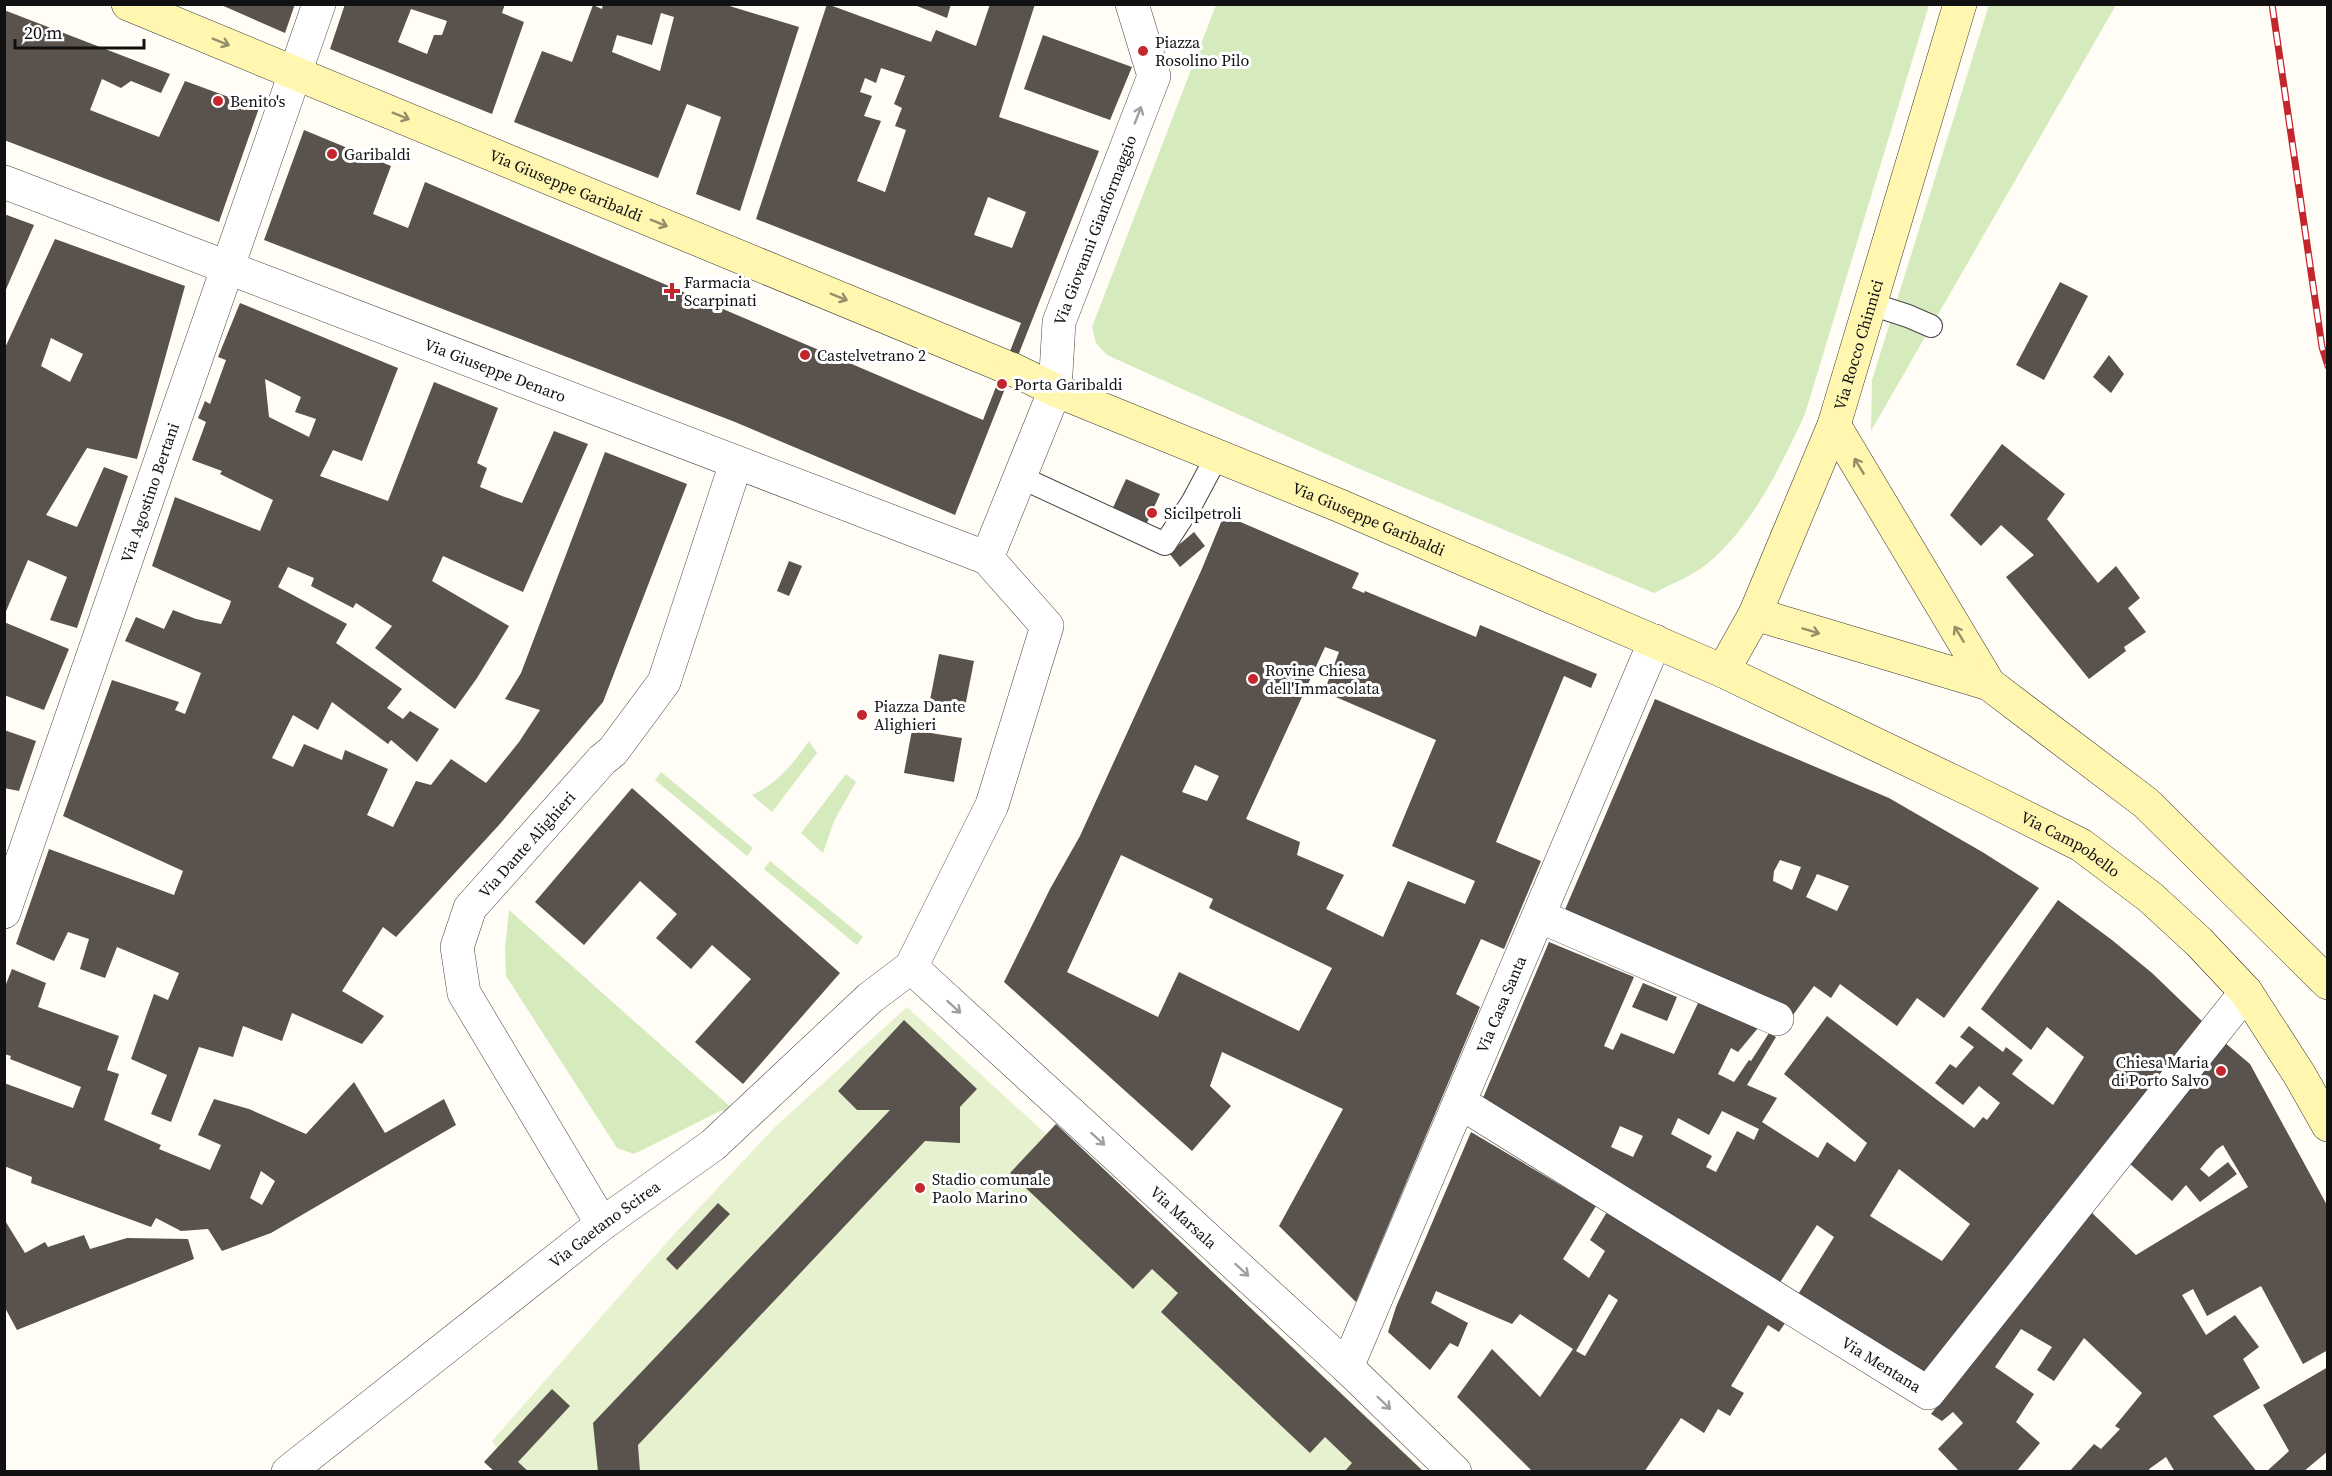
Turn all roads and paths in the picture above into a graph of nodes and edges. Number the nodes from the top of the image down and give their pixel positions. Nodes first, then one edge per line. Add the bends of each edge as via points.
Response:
1 (128, 4) edge
2 (320, 4) edge
3 (1132, 4) edge
4 (1959, 4) edge
5 (178, 14) edge
6 (296, 73) junction
7 (4, 182) edge
8 (228, 267) junction
9 (1870, 304) junction
10 (1931, 326) dead end
11 (1055, 390) junction
12 (1834, 425) junction
13 (1217, 456) junction
14 (736, 463) junction
15 (1020, 477) junction
16 (987, 558) junction
17 (1755, 614) junction
18 (1655, 641) junction
19 (1723, 671) junction
20 (1989, 684) junction
21 (4, 912) edge
22 (1539, 915) junction
23 (911, 967) junction
24 (2328, 983) edge
25 (2246, 992) junction
26 (1777, 1019) dead end
27 (1461, 1103) junction
28 (2328, 1125) edge
29 (602, 1224) junction
30 (1347, 1367) junction
31 (288, 1472) edge
32 (1455, 1472) edge

1 - 5 main road, Via Giuseppe Garibaldi
2 - 6 street, Via Agostino Bertani
11 -> 3 street, Via Giovanni Gianformaggio via 1059,322 1154,76
4 - 9 main road, Via Rocco Chinnici
5 -> 6 main road, Via Giuseppe Garibaldi
6 - 8 street, Via Agostino Bertani
6 -> 11 main road, Via Giuseppe Garibaldi
7 - 8 street, Via Giuseppe Denaro
8 - 14 street, Via Giuseppe Denaro
8 - 21 street, Via Agostino Bertani
9 - 10 lane
9 - 12 main road, Via Rocco Chinnici
11 - 13 main road, Via Giuseppe Garibaldi
11 - 15 street, Via Giovanni Gianformaggio
12 - 17 main road, Via Rocco Chinnici
20 -> 12 main road
13 - 15 lane via 1165,544
13 - 18 main road, Via Giuseppe Garibaldi
14 - 16 street, Via Giuseppe Denaro
14 - 29 street, Via Dante Alighieri via 664,682 614,751 470,908 457,947 464,993
15 - 16 street, Via Giovanni Gianformaggio
16 - 23 street via 1047,626 992,805
17 - 19 main road, Via Rocco Chinnici
17 -> 20 main road
18 - 19 main road, Via Giuseppe Garibaldi
18 - 22 street, Via Casa Santa
19 - 25 main road, Via Campobello via 2081,845 2150,897
20 - 24 main road via 2146,804
22 - 26 street
22 - 27 street, Via Casa Santa
23 - 29 street, Via Gaetano Scirea via 870,998 712,1145
23 -> 30 street, Via Marsala
25 - 27 street, Via Mentana via 1928,1393
25 - 28 main road, Via Campobello
27 - 30 street, Via Casa Santa
29 - 31 street, Via Gaetano Scirea
30 -> 32 street, Via Marsala

